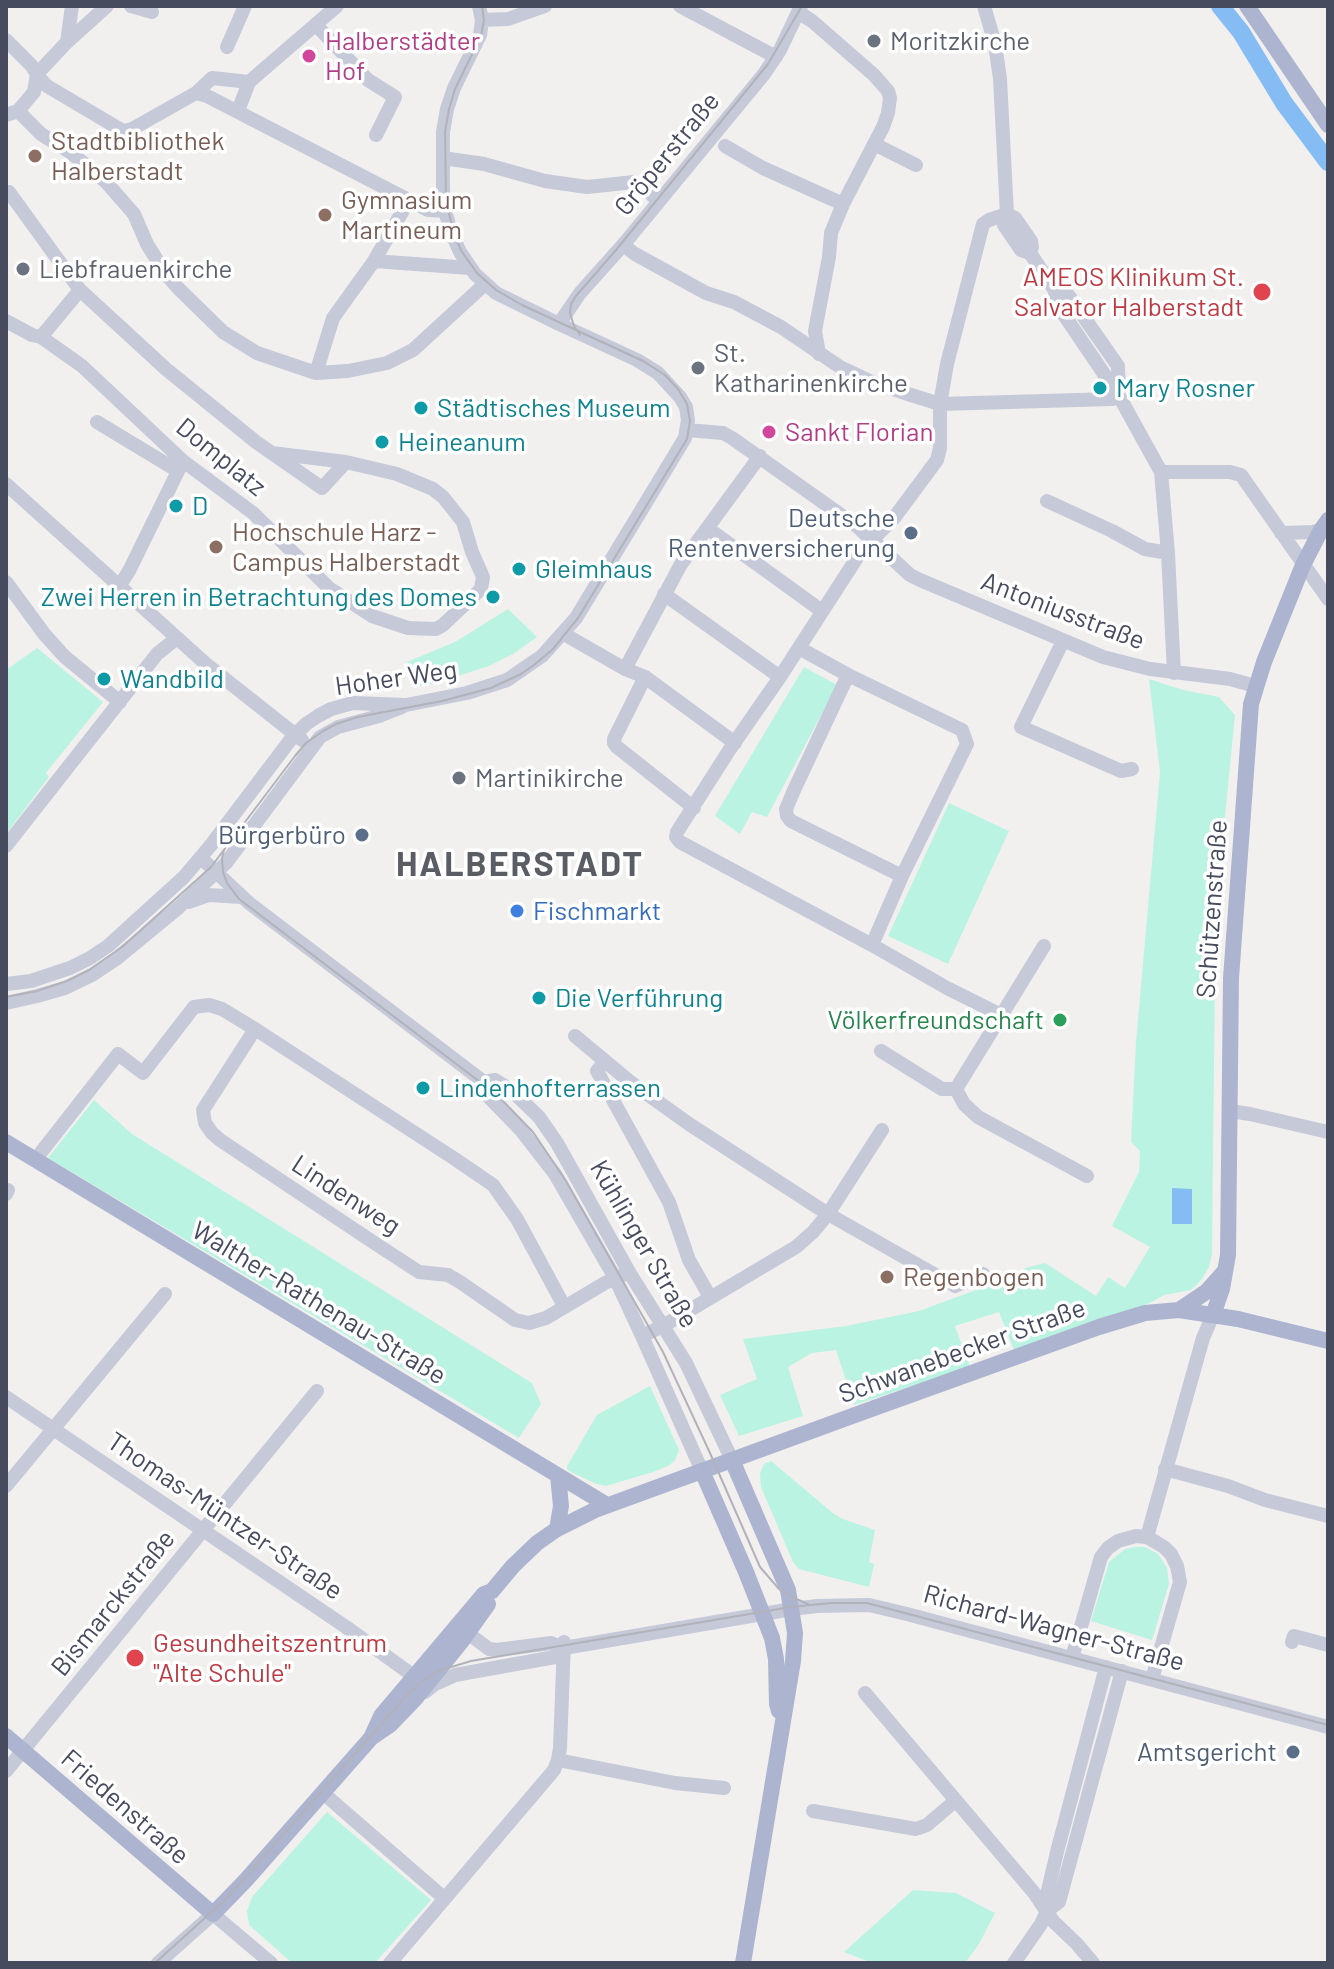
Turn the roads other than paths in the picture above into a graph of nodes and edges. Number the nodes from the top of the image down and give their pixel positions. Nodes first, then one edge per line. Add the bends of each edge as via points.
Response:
1 (72, 6) edge
2 (107, 6) edge
3 (131, 6) edge
4 (245, 6) edge
5 (337, 6) edge
6 (545, 6) edge
7 (680, 6) edge
8 (984, 6) edge
9 (1247, 6) edge
10 (800, 9) edge
11 (152, 12) dead end
12 (481, 13) edge
13 (316, 25) junction
14 (67, 42) junction
15 (8, 45) edge
16 (227, 47) dead end
17 (776, 57) junction
18 (37, 74) junction
19 (249, 82) junction
20 (196, 93) junction
21 (238, 111) junction
22 (12, 113) edge
23 (1326, 118) edge
24 (883, 127) junction
25 (376, 135) dead end
26 (874, 144) junction
27 (725, 146) dead end
28 (894, 154) junction
29 (443, 158) junction
30 (916, 165) dead end
31 (9, 192) dead end
32 (409, 200) junction
33 (658, 201) junction
34 (843, 204) junction
35 (445, 211) junction
36 (1007, 214) junction
37 (623, 245) junction
38 (374, 261) junction
39 (470, 268) junction
40 (485, 284) junction
41 (80, 290) junction
42 (6, 321) edge
43 (559, 324) junction
44 (41, 337) junction
45 (819, 354) junction
46 (316, 373) junction
47 (1119, 396) junction
48 (940, 404) junction
49 (97, 422) dead end
50 (687, 430) junction
51 (272, 453) junction
52 (760, 456) junction
53 (346, 462) junction
54 (181, 466) junction
55 (1161, 472) junction
56 (8, 492) edge
57 (1047, 501) dead end
58 (1324, 525) edge
59 (707, 528) junction
60 (1281, 533) junction
61 (871, 540) junction
62 (1168, 553) junction
63 (1303, 565) junction
64 (6, 582) edge
65 (120, 585) junction
66 (664, 594) junction
67 (1328, 599) edge
68 (822, 611) junction
69 (564, 634) junction
70 (177, 638) junction
71 (1063, 641) junction
72 (799, 648) junction
73 (625, 669) junction
74 (1174, 673) junction
75 (848, 675) junction
76 (645, 677) junction
77 (780, 677) junction
78 (1255, 686) junction
79 (120, 702) junction
80 (406, 705) junction
81 (296, 733) junction
82 (735, 743) junction
83 (311, 748) junction
84 (1132, 769) dead end
85 (694, 808) junction
86 (6, 846) edge
87 (201, 858) junction
88 (217, 873) junction
89 (902, 876) junction
90 (241, 897) junction
91 (178, 908) junction
92 (872, 945) junction
93 (1044, 946) dead end
94 (6, 984) edge
95 (6, 1003) edge
96 (1001, 1015) junction
97 (255, 1029) junction
98 (575, 1036) dead end
99 (881, 1051) dead end
100 (605, 1061) junction
101 (484, 1082) junction
102 (956, 1089) junction
103 (1230, 1111) junction
104 (882, 1130) dead end
105 (1328, 1132) edge
106 (6, 1142) edge
107 (35, 1160) junction
108 (1087, 1176) dead end
109 (828, 1214) junction
110 (1226, 1269) junction
111 (629, 1272) junction
112 (983, 1274) dead end
113 (615, 1278) junction
114 (165, 1294) dead end
115 (710, 1297) junction
116 (564, 1306) junction
117 (1179, 1310) junction
118 (1213, 1315) junction
119 (663, 1326) junction
120 (642, 1336) junction
121 (1328, 1341) edge
122 (317, 1391) dead end
123 (6, 1397) edge
124 (53, 1429) junction
125 (732, 1460) junction
126 (1165, 1469) junction
127 (702, 1471) junction
128 (558, 1476) junction
129 (6, 1486) edge
130 (607, 1505) junction
131 (1328, 1516) edge
132 (557, 1529) junction
133 (203, 1531) junction
134 (1147, 1537) junction
135 (792, 1609) junction
136 (764, 1614) junction
137 (463, 1629) junction
138 (1292, 1642) dead end
139 (564, 1645) junction
140 (1328, 1645) edge
141 (1072, 1658) junction
142 (1106, 1667) junction
143 (1122, 1671) junction
144 (415, 1677) junction
145 (1152, 1679) junction
146 (865, 1693) dead end
147 (415, 1699) junction
148 (783, 1724) junction
149 (1328, 1727) edge
150 (6, 1736) edge
151 (371, 1738) junction
152 (23, 1751) junction
153 (558, 1760) junction
154 (6, 1771) edge
155 (724, 1788) dead end
156 (323, 1793) junction
157 (955, 1801) junction
158 (813, 1811) dead end
159 (444, 1898) junction
160 (1047, 1911) junction
161 (213, 1914) junction
162 (158, 1963) edge
163 (271, 1963) edge
164 (390, 1963) edge
165 (743, 1963) edge
166 (1014, 1963) edge
167 (1093, 1963) edge

1 - 14 street
2 - 14 street
3 - 11 street
4 - 16 street
5 - 13 street
6 - 12 street via 508,19
7 - 17 street
8 - 36 street via 1000,79
9 - 23 main road
10 - 17 street, Gröperstraße
10 - 24 street via 888,91
12 - 29 street via 480,35 447,109
13 - 19 street
13 - 25 street via 368,80 395,97
14 - 18 street
15 - 18 street
17 - 33 street, Gröperstraße
18 - 20 street via 47,86 123,131
18 - 22 street via 34,92
19 - 20 street via 212,78
19 - 21 street
20 - 21 street
21 - 32 street
22 - 46 street via 105,181 134,214 165,273 223,332 257,353
24 - 26 street
24 - 28 street
26 - 28 street
26 - 34 street
27 - 34 street
28 - 30 street
29 - 33 street via 587,187 634,182
29 - 35 street
31 - 41 street, Domplatz
32 - 35 street via 428,210
32 - 38 street
33 - 37 street, Gröperstraße
34 - 45 street via 831,233 815,331
35 - 39 street
36 - 47 street via 1031,241 1030,253 1056,292 1054,300
36 - 48 street via 983,224
37 - 43 street, Gröperstraße
37 - 45 street via 706,293 781,327
38 - 39 street
38 - 46 street via 333,318
39 - 40 street
40 - 43 street
40 - 46 street via 399,358
41 - 44 street
41 - 51 street, Domplatz via 166,369
42 - 44 street, Domplatz
43 - 50 street via 647,366 670,384 686,407
44 - 54 street, Domplatz via 82,366
45 - 48 street via 872,382
47 - 48 street
47 - 55 street
48 - 61 street via 937,460
49 - 54 street, Domplatz
50 - 52 street, Antoniusstraße via 727,435
50 - 69 street, Hoher Weg
51 - 53 street, Domplatz
51 - 53 street, Domplatz via 322,488
52 - 59 street
52 - 61 street, Antoniusstraße
53 - 54 street, Domplatz via 433,489 463,522 483,577 481,589 436,629 408,628 372,616 329,588 253,513
54 - 65 street
55 - 60 street via 1238,473
55 - 62 street
56 - 65 street
57 - 62 street via 1145,549
58 - 60 street via 1312,532
58 - 63 main road, Schützenstraße
59 - 66 street
59 - 68 street
60 - 63 street
61 - 68 street
61 - 71 street, Antoniusstraße via 910,575
62 - 74 street
63 - 67 street
63 - 78 main road, Schützenstraße
64 - 79 street via 65,657
65 - 70 street
66 - 73 street
66 - 77 street
68 - 72 street
69 - 73 street
69 - 80 street, Hoher Weg via 507,680
70 - 79 street via 157,654
70 - 81 street
71 - 74 street, Antoniusstraße via 1114,660
71 - 84 street via 1021,727 1121,771
72 - 75 street
72 - 77 street
73 - 76 street
74 - 78 street, Antoniusstraße
75 - 89 street via 787,816
75 - 89 street via 962,730 967,744
76 - 82 street
76 - 85 street via 614,743
77 - 82 street
78 - 103 main road, Schützenstraße via 1231,978
79 - 86 street
80 - 81 street, Hoher Weg via 342,705
80 - 83 street via 338,727
81 - 83 street
81 - 87 street, Hoher Weg
82 - 85 street
83 - 88 street
85 - 92 street via 677,832 680,842
87 - 88 street, Kühlinger Straße
87 - 94 street, Hoher Weg via 90,958 50,976
88 - 90 street, Kühlinger Straße
88 - 91 street
89 - 92 street
90 - 91 street via 209,895
90 - 101 street, Kühlinger Straße
91 - 95 street via 92,975
92 - 96 street
93 - 96 street
96 - 102 street
97 - 107 street via 222,1009 194,1007 143,1073 118,1054
97 - 116 street via 493,1185
97 - 116 street, Lindenweg via 203,1110 212,1133 419,1272 448,1275 515,1320 529,1323
98 - 100 street
99 - 102 street via 942,1089
100 - 109 street via 695,1128
100 - 115 street via 597,1071 669,1202 689,1260
101 - 111 street, Kühlinger Straße via 495,1080 511,1090 548,1128
101 - 113 street, Kühlinger Straße via 484,1092 555,1174
102 - 108 street via 978,1117
103 - 105 street
103 - 110 main road, Schützenstraße
104 - 109 street
106 - 107 main road, Walther-Rathenau-Straße
107 - 128 main road, Walther-Rathenau-Straße
109 - 112 street via 955,1286
109 - 115 street via 796,1247
110 - 117 main road
110 - 118 main road, Schützenstraße
111 - 113 street, Lindenweg
111 - 119 street, Kühlinger Straße
113 - 116 street, Lindenweg
113 - 120 street, Kühlinger Straße
114 - 124 street
115 - 119 street
117 - 118 main road, Schwanebecker Straße
117 - 125 main road, Schwanebecker Straße via 1145,1313 1099,1327
118 - 121 main road, Schwanebecker Straße
118 - 126 street
119 - 120 street
119 - 125 street, Kühlinger Straße
120 - 127 street, Kühlinger Straße
122 - 133 street, Bismarckstraße
123 - 124 street, Thomas-Müntzer-Straße
124 - 129 street
124 - 133 street, Thomas-Müntzer-Straße
125 - 127 main road, Schwanebecker Straße
125 - 135 main road
126 - 131 street
126 - 134 street
127 - 130 main road, Schwanebecker Straße
127 - 136 main road
128 - 130 main road, Walther-Rathenau-Straße
128 - 132 main road
130 - 132 main road, Schwanebecker Straße
132 - 137 main road, Schwanebecker Straße via 525,1553
133 - 144 street, Thomas-Müntzer-Straße
133 - 152 street, Bismarckstraße
134 - 141 street via 1118,1541 1104,1552
134 - 145 street via 1171,1554 1180,1582
135 - 136 street, Richard-Wagner-Straße
135 - 141 street, Richard-Wagner-Straße via 876,1606
135 - 148 main road via 794,1649
136 - 139 street, Richard-Wagner-Straße
136 - 148 main road via 776,1659
137 - 139 street via 489,1649
137 - 144 main road
137 - 147 main road
138 - 140 street via 1294,1636
139 - 147 street via 555,1657 455,1675
139 - 153 street
141 - 142 street, Richard-Wagner-Straße
142 - 143 street, Richard-Wagner-Straße
142 - 160 street via 1058,1848
143 - 145 street, Richard-Wagner-Straße
143 - 160 street via 1059,1902
144 - 151 main road via 381,1716
145 - 149 street, Richard-Wagner-Straße
146 - 157 street
147 - 151 main road
148 - 165 main road
150 - 152 main road, Friedenstraße
151 - 156 main road
152 - 154 street, Bismarckstraße
152 - 161 main road, Friedenstraße
153 - 155 street
153 - 159 street
156 - 159 street
156 - 161 main road
157 - 158 street via 916,1829
157 - 160 street
159 - 164 street
160 - 166 street
160 - 167 street
161 - 162 street
161 - 163 street

